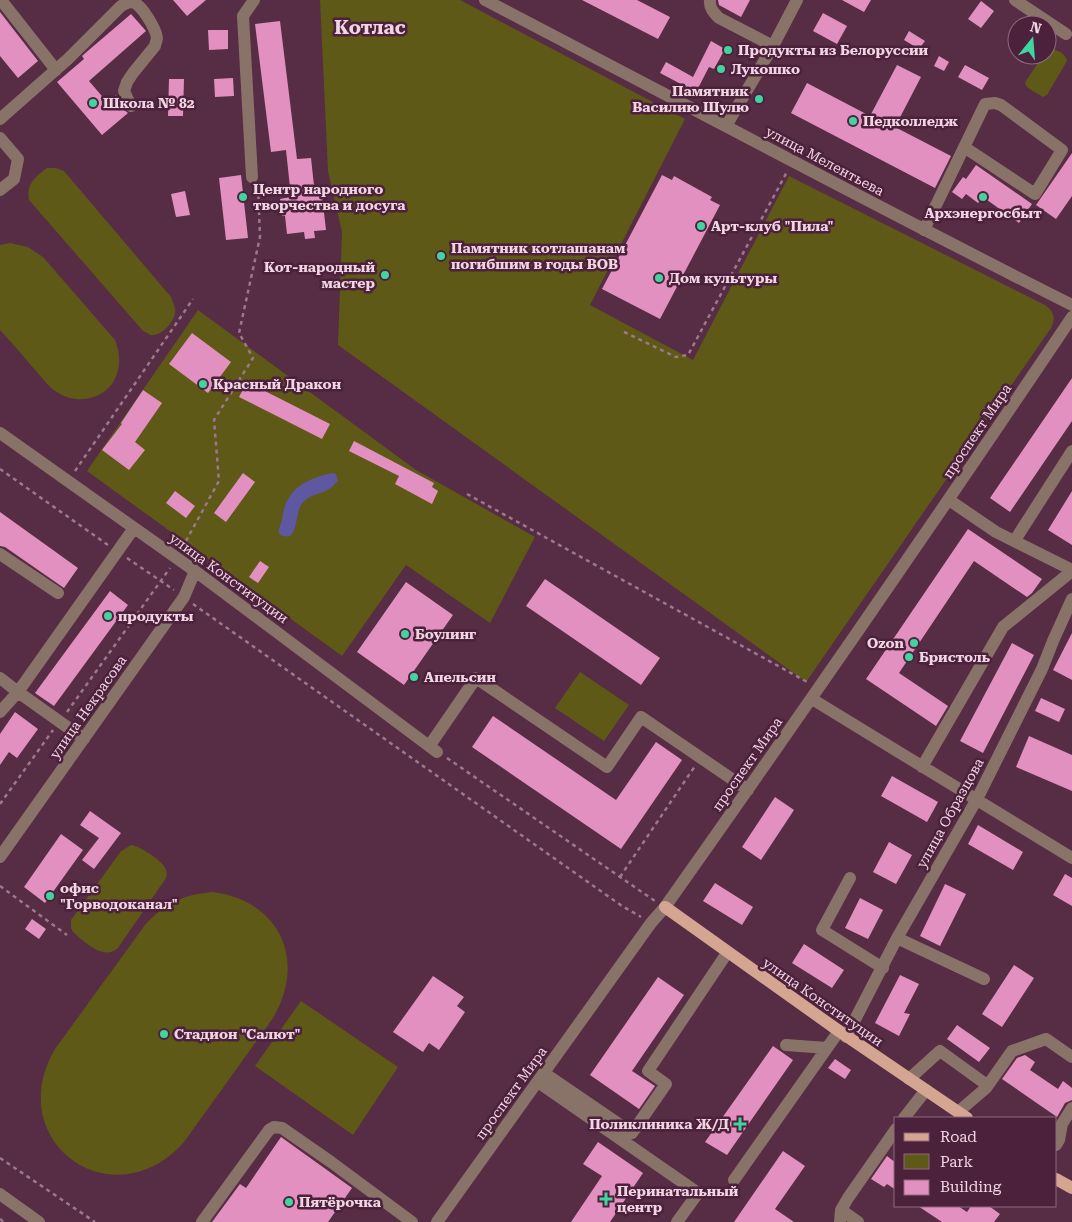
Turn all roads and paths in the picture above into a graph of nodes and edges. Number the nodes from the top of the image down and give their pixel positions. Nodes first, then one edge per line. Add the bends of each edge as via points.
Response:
1 (1, 0) edge
2 (254, 0) edge
3 (485, 0) edge
4 (710, 0) edge
5 (796, 0) edge
6 (1015, 0) edge
7 (1066, 34) dead end
8 (773, 46) junction
9 (56, 70) junction
10 (131, 106) dead end
11 (0, 119) edge
12 (726, 126) junction
13 (0, 138) edge
14 (964, 147) junction
15 (793, 160) junction
16 (255, 177) joint
17 (0, 190) edge
18 (924, 230) junction
19 (192, 299) dead end
20 (1072, 305) edge
21 (1072, 317) edge
22 (624, 332) dead end
23 (0, 433) edge
24 (1072, 451) edge
25 (0, 468) edge
26 (68, 481) junction
27 (467, 494) dead end
28 (949, 500) junction
29 (134, 528) junction
30 (1015, 540) junction
31 (118, 551) junction
32 (0, 554) edge
33 (177, 558) junction
34 (1072, 570) edge
35 (195, 571) junction
36 (161, 581) junction
37 (58, 593) dead end
38 (184, 597) junction
39 (1072, 599) edge
40 (0, 678) edge
41 (18, 692) junction
42 (816, 694) junction
43 (0, 712) edge
44 (59, 722) junction
45 (84, 739) junction
46 (434, 748) junction
47 (701, 758) junction
48 (922, 767) junction
49 (748, 790) junction
50 (977, 799) junction
51 (0, 804) edge
52 (0, 857) edge
53 (1072, 858) edge
54 (620, 877) junction
55 (850, 878) dead end
56 (0, 886) edge
57 (665, 907) junction
58 (651, 923) junction
59 (66, 935) dead end
60 (897, 938) junction
61 (727, 952) junction
62 (883, 968) junction
63 (984, 979) dead end
64 (843, 1034) junction
65 (786, 1045) dead end
66 (827, 1048) junction
67 (1072, 1057) edge
68 (541, 1077) junction
69 (909, 1079) junction
70 (987, 1085) junction
71 (926, 1090) junction
72 (1072, 1108) edge
73 (962, 1115) edge
74 (905, 1117) edge
75 (1057, 1143) edge
76 (890, 1146) edge
77 (0, 1158) edge
78 (734, 1180) dead end
79 (1057, 1180) edge
80 (1072, 1188) edge
81 (1, 1198) edge
82 (840, 1216) edge
83 (0, 1219) edge
84 (4, 1222) edge
85 (39, 1222) edge
86 (95, 1222) edge
87 (202, 1222) edge
88 (412, 1222) edge
89 (437, 1222) edge
90 (678, 1222) edge
91 (858, 1222) edge

1 - 9 street
2 - 16 street via 243,16
3 - 12 street, улица Мелентьева
4 - 8 street via 713,12 719,18
5 - 8 street
6 - 7 street
8 - 12 street
9 - 10 street via 121,6 138,4 157,39 127,82 124,91
9 - 11 street
12 - 15 street, улица Мелентьева
13 - 17 street via 18,159 14,179
14 - 14 street via 1035,194 1062,150 1001,105 989,102 985,104
14 - 18 street
15 - 18 street, улица Мелентьева
15 - 22 path via 688,355 676,357
16 - 33 path via 260,237 239,334 253,358 214,420 219,480
18 - 20 street, улица Мелентьева
19 - 26 path
21 - 28 street, проспект Мира
23 - 26 street, улица Конституции
24 - 30 street
25 - 31 path
26 - 29 street, улица Конституции
27 - 42 path
28 - 30 street via 996,532
28 - 42 street, проспект Мира
29 - 31 street
29 - 33 street, улица Конституции
30 - 34 street
31 - 36 path
31 - 41 street
32 - 37 street
33 - 35 street, улица Конституции
33 - 36 path
34 - 48 street via 1003,627
35 - 38 street, улица Некрасова
35 - 46 street, улица Конституции
36 - 38 path
36 - 44 path
38 - 45 street, улица Некрасова
38 - 58 path
39 - 50 street, улица Образцова via 1042,669
40 - 41 street
41 - 43 street
41 - 44 street
42 - 48 street
42 - 49 street, проспект Мира
44 - 45 street
44 - 51 path
45 - 52 street, улица Некрасова
46 - 47 street via 476,678 606,767 641,717
46 - 54 path
47 - 49 street
47 - 54 path
48 - 50 street
49 - 57 street, проспект Мира
50 - 53 street
50 - 60 street, улица Образцова
54 - 57 path
55 - 62 street via 822,930
56 - 59 path
57 - 58 street, проспект Мира
57 - 61 main road, улица Конституции
58 - 68 street, проспект Мира
60 - 62 street, улица Образцова
60 - 63 street
61 - 64 main road, улица Конституции
61 - 68 street via 648,1071 666,1084 632,1133
62 - 64 street, улица Образцова
64 - 66 street, улица Образцова
64 - 69 main road, улица Конституции
65 - 66 street
66 - 78 street, улица Образцова
67 - 70 street via 1046,1039 1012,1051
68 - 89 street, проспект Мира
68 - 90 street via 698,1193
69 - 70 street via 940,1051
69 - 71 main road, улица Конституции
70 - 73 street
71 - 73 main road, улица Конституции
71 - 74 street
72 - 75 street via 1062,1124
76 - 82 street
77 - 86 path
79 - 80 main road
81 - 85 street
82 - 91 street
83 - 84 path
87 - 88 street via 269,1130 278,1127

